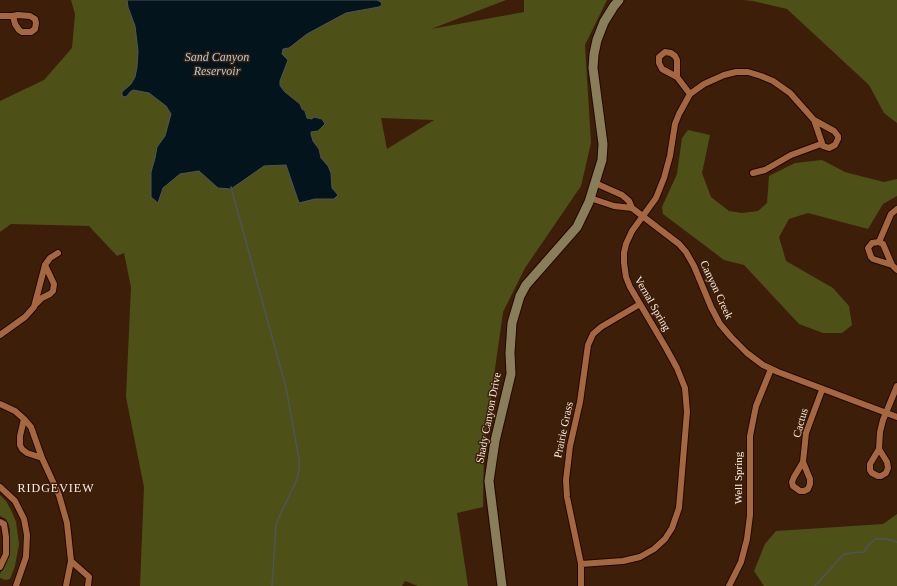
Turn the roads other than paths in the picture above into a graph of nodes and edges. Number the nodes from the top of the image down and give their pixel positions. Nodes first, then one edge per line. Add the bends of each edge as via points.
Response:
1 (619, 0) edge
2 (0, 16) edge
3 (12, 16) dead end
4 (677, 77) dead end
5 (690, 94) junction
6 (814, 120) junction
7 (821, 144) junction
8 (753, 173) dead end
9 (595, 183) junction
10 (621, 195) junction
11 (590, 198) junction
12 (616, 207) junction
13 (632, 208) junction
14 (897, 209) edge
15 (643, 216) junction
16 (879, 242) junction
17 (58, 253) dead end
18 (45, 265) junction
19 (892, 265) junction
20 (897, 270) edge
21 (640, 304) junction
22 (34, 307) junction
23 (0, 335) edge
24 (771, 369) junction
25 (897, 386) edge
26 (822, 390) junction
27 (0, 404) edge
28 (886, 412) junction
29 (897, 417) edge
30 (24, 419) junction
31 (879, 449) dead end
32 (42, 458) junction
33 (803, 462) dead end
34 (0, 487) edge
35 (0, 522) edge
36 (71, 561) junction
37 (581, 564) junction
38 (0, 567) edge
39 (16, 586) edge
40 (66, 586) edge
41 (88, 586) edge
42 (502, 586) edge
43 (580, 586) edge
44 (729, 586) edge

1 - 9 street, Shady Canyon Drive via 604,22 594,54 593,68 603,144 602,160
2 - 3 street
4 - 5 street
5 - 6 street, Vernal Spring via 714,78 736,72 748,72 782,87
5 - 15 street, Vernal Spring via 675,124 664,178 656,198
6 - 7 street, Vernal Spring
6 - 7 street, Vernal Spring via 838,136 837,143 832,147
7 - 8 street
9 - 10 street, Canyon Creek
9 - 11 street, Shady Canyon Drive
10 - 12 street
10 - 13 street, Canyon Creek
11 - 12 street
11 - 42 street, Shady Canyon Drive via 577,227 526,285 512,323 511,374 495,441 489,481
12 - 13 street
13 - 15 street, Canyon Creek
14 - 16 street via 891,214
15 - 21 street, Vernal Spring via 626,244 624,258 626,277
15 - 24 street, Canyon Creek via 671,236 686,252 723,328 747,353
16 - 19 street via 883,244
16 - 19 street via 872,243 868,248 871,257
17 - 18 street
18 - 22 street
18 - 22 street via 54,284 53,291
19 - 20 street
21 - 37 street, Prairie Grass via 600,327 588,345 566,480
21 - 37 street, Vernal Spring via 673,361 684,388 688,412 678,508 672,528 654,549 640,557 623,561
22 - 23 street
24 - 26 street, Canyon Creek
24 - 44 street, Well Spring via 756,406 750,436 750,515 747,539 741,562
25 - 28 street
26 - 28 street, Canyon Creek
26 - 33 street, Cactus via 806,433
27 - 30 street via 15,411
28 - 29 street, Canyon Creek
28 - 31 street via 880,432
30 - 32 street via 31,427
30 - 32 street via 20,445 27,453
32 - 36 street via 67,523
34 - 39 street via 14,501 24,519 27,535 26,557
35 - 38 street via 4,524 6,537 6,554
36 - 40 street
36 - 41 street via 89,577
37 - 43 street, Prairie Grass

